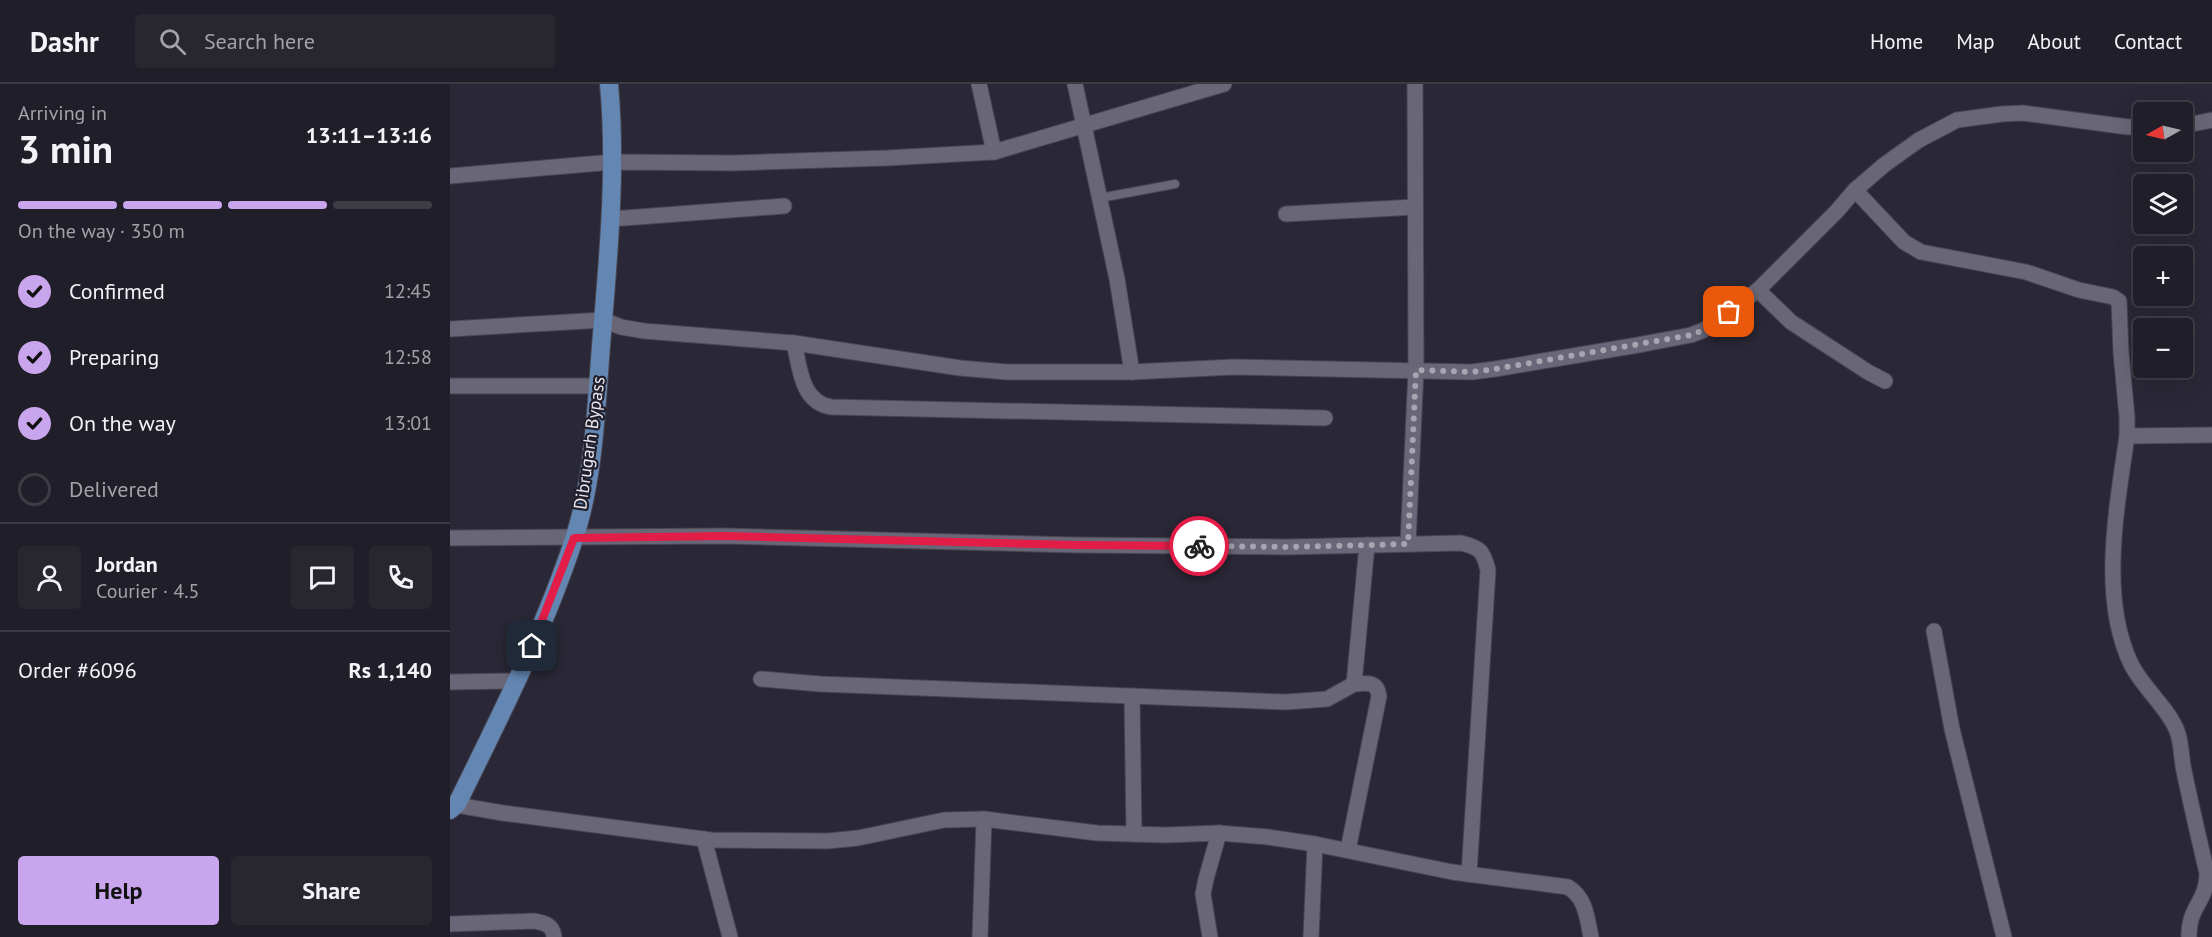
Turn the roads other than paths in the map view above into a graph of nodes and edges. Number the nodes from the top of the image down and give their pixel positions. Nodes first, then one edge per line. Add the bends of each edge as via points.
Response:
1 (609, 84) edge
2 (979, 84) edge
3 (1075, 84) edge
4 (1224, 84) edge
5 (1415, 84) edge
6 (2212, 120) edge
7 (2193, 124) edge
8 (1085, 125) junction
9 (2133, 127) edge
10 (994, 152) junction
11 (613, 162) junction
12 (450, 176) edge
13 (1175, 184) dead end
14 (1855, 189) junction
15 (1100, 198) junction
16 (784, 206) dead end
17 (1415, 207) junction
18 (1286, 214) dead end
19 (611, 219) junction
20 (1758, 290) junction
21 (603, 320) junction
22 (450, 329) edge
23 (794, 343) junction
24 (1416, 370) junction
25 (1132, 372) junction
26 (1885, 381) dead end
27 (450, 386) edge
28 (598, 386) junction
29 (1325, 418) dead end
30 (2212, 435) edge
31 (2127, 436) junction
32 (450, 538) edge
33 (574, 538) junction
34 (1408, 544) junction
35 (1367, 545) junction
36 (1934, 631) dead end
37 (761, 679) dead end
38 (517, 681) junction
39 (450, 682) edge
40 (1354, 684) junction
41 (1132, 696) junction
42 (452, 806) edge
43 (984, 819) junction
44 (1219, 833) junction
45 (1134, 834) junction
46 (704, 839) junction
47 (1315, 844) junction
48 (1348, 850) junction
49 (1469, 874) junction
50 (450, 924) edge
51 (555, 937) edge
52 (730, 937) edge
53 (980, 937) edge
54 (1210, 937) edge
55 (1311, 937) edge
56 (1591, 937) edge
57 (2004, 937) edge
58 (2189, 937) edge

1 - 11 main road, Dibrugarh Bypass
2 - 10 street
3 - 8 street
4 - 8 street
5 - 17 street
6 - 7 street
8 - 10 street
8 - 15 street
9 - 14 street via 2023,113 1957,120 1919,140
10 - 11 street via 734,163
11 - 12 street
11 - 19 main road, Dibrugarh Bypass
13 - 15 lane
14 - 20 street
14 - 31 street via 1904,242 1921,252 2026,272 2119,301
15 - 25 street via 1118,279
16 - 19 street
17 - 18 street
17 - 24 street
19 - 21 main road, Dibrugarh Bypass
20 - 24 street via 1704,330 1680,338 1472,372
20 - 26 street via 1791,322
21 - 22 street
21 - 23 street via 644,331
21 - 28 main road, Dibrugarh Bypass
23 - 25 street via 981,371
23 - 29 street via 805,390 821,406
24 - 25 street via 1233,367
24 - 34 street
27 - 28 street
28 - 33 main road, Dibrugarh Bypass via 591,456
30 - 31 street
31 - 58 street via 2112,569 2113,604 2131,663 2180,738 2207,873 2207,887 2190,917
32 - 33 street
33 - 35 street via 726,536 1076,545
33 - 38 main road, Dibrugarh Bypass
34 - 35 street
34 - 49 street via 1461,543 1476,547 1484,555 1488,570
35 - 40 street
36 - 57 street via 1952,729
37 - 41 street
38 - 39 street
38 - 42 main road, Dibrugarh Bypass
40 - 41 street via 1318,701
40 - 48 street via 1373,684 1379,696
41 - 45 street
42 - 46 street
43 - 45 street
43 - 46 street via 944,820 828,841
43 - 53 street
44 - 45 street
44 - 47 street
44 - 54 street via 1203,894
46 - 52 street
47 - 48 street
47 - 55 street
48 - 49 street
49 - 56 street via 1568,887 1583,902
50 - 51 street via 534,921 551,927

